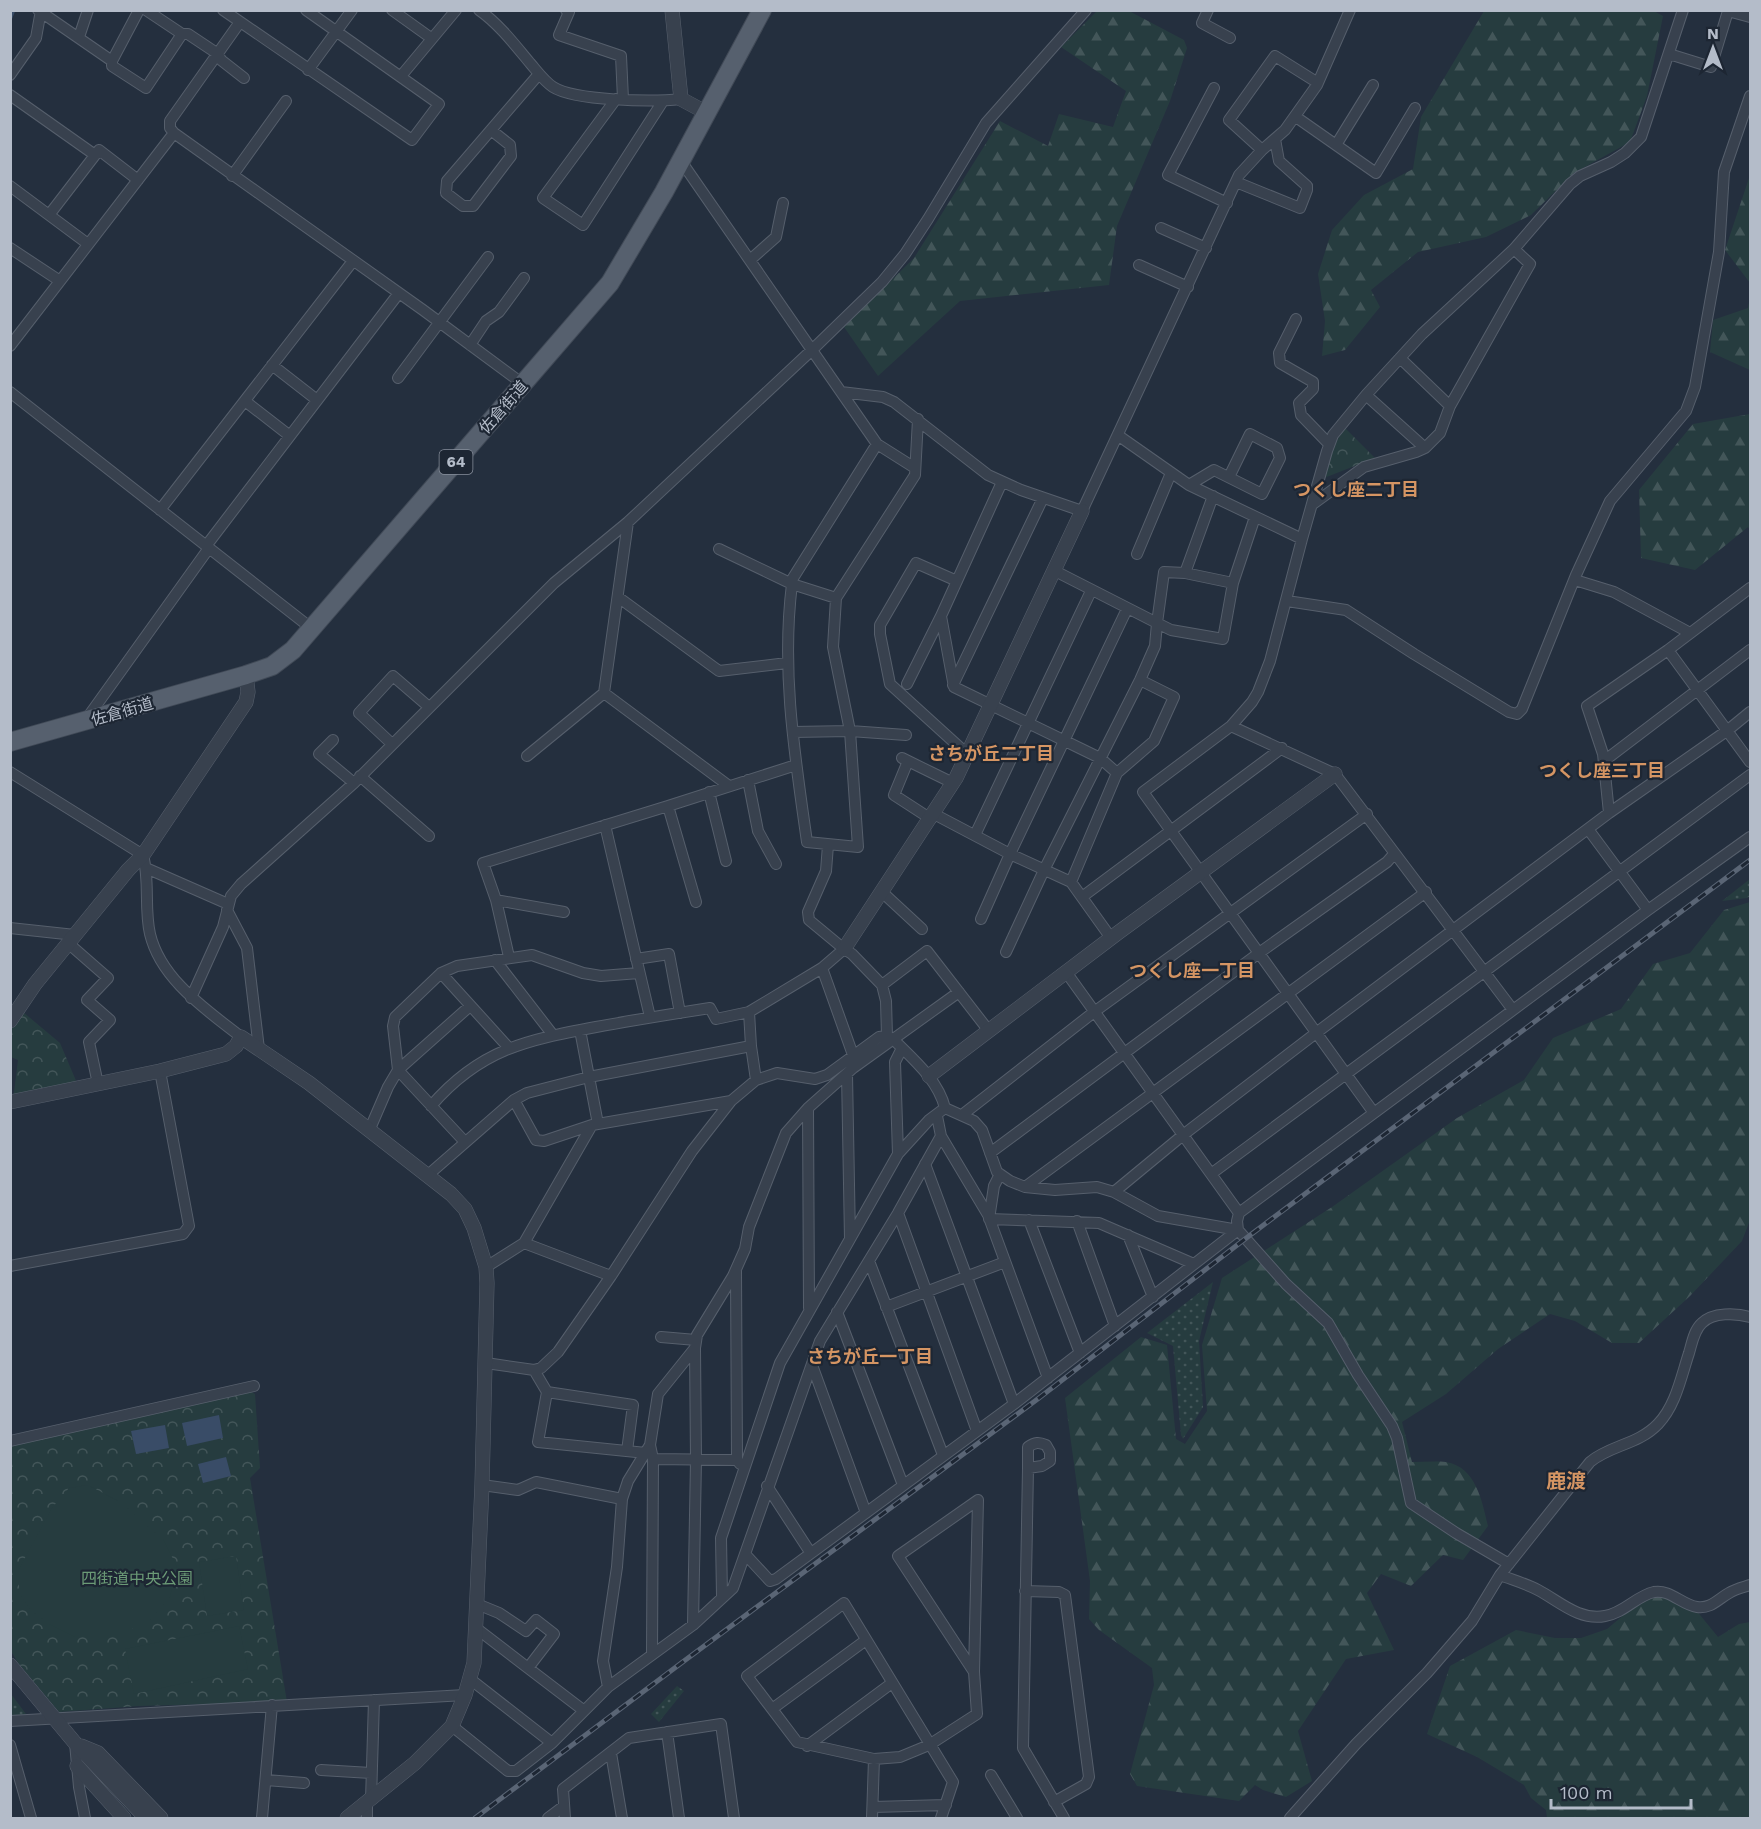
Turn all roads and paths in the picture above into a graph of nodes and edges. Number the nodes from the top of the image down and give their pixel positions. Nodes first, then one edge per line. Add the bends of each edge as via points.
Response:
1 (88, 10) edge
2 (139, 10) edge
3 (146, 10) edge
4 (223, 10) edge
5 (306, 10) edge
6 (352, 10) edge
7 (392, 10) edge
8 (456, 10) edge
9 (566, 10) edge
10 (672, 10) edge
11 (762, 10) edge
12 (1086, 10) edge
13 (1208, 10) edge
14 (1350, 10) edge
15 (1683, 10) edge
16 (40, 11) edge
17 (484, 12) edge
18 (1750, 17) edge
19 (240, 22) junction
20 (338, 32) junction
21 (182, 34) junction
22 (79, 37) junction
23 (431, 38) junction
24 (1230, 38) dead end
25 (218, 54) junction
26 (1669, 54) junction
27 (112, 61) junction
28 (309, 70) junction
29 (539, 74) junction
30 (10, 75) edge
31 (401, 76) junction
32 (243, 78) dead end
33 (1318, 83) junction
34 (1372, 85) dead end
35 (1214, 88) dead end
36 (10, 95) edge
37 (1750, 96) edge
38 (620, 99) junction
39 (681, 99) junction
40 (286, 101) dead end
41 (663, 101) junction
42 (1415, 108) dead end
43 (707, 113) junction
44 (1296, 117) junction
45 (491, 130) junction
46 (174, 134) junction
47 (1275, 139) junction
48 (1336, 145) junction
49 (1262, 150) junction
50 (95, 155) junction
51 (681, 161) junction
52 (232, 176) junction
53 (138, 180) junction
54 (1236, 182) junction
55 (10, 186) edge
56 (783, 203) dead end
57 (1227, 203) junction
58 (50, 215) junction
59 (1161, 228) dead end
60 (88, 244) junction
61 (10, 248) edge
62 (1206, 248) junction
63 (1514, 249) junction
64 (488, 257) dead end
65 (750, 260) junction
66 (353, 261) junction
67 (1139, 265) dead end
68 (524, 278) dead end
69 (60, 281) junction
70 (1188, 287) junction
71 (399, 293) junction
72 (1296, 319) dead end
73 (440, 322) junction
74 (470, 345) junction
75 (10, 346) edge
76 (813, 349) junction
77 (1400, 358) junction
78 (272, 365) junction
79 (398, 378) dead end
80 (523, 384) junction
81 (10, 392) edge
82 (841, 392) junction
83 (1366, 395) junction
84 (317, 400) junction
85 (244, 401) junction
86 (1450, 406) junction
87 (918, 418) junction
88 (290, 436) junction
89 (1119, 436) junction
90 (877, 444) junction
91 (1329, 444) junction
92 (1425, 448) junction
93 (915, 468) junction
94 (1171, 473) junction
95 (1229, 477) junction
96 (1002, 482) junction
97 (1189, 485) junction
98 (1213, 496) junction
99 (1043, 498) junction
100 (1313, 504) junction
101 (160, 510) junction
102 (1082, 511) junction
103 (1255, 516) junction
104 (628, 522) junction
105 (1302, 539) junction
106 (207, 547) junction
107 (719, 549) dead end
108 (1137, 554) dead end
109 (1055, 571) junction
110 (1185, 573) junction
111 (1575, 580) junction
112 (957, 581) junction
113 (1233, 583) junction
114 (792, 584) junction
115 (1750, 588) edge
116 (1091, 591) junction
117 (618, 597) junction
118 (836, 598) junction
119 (1287, 601) junction
120 (1127, 609) junction
121 (941, 616) junction
122 (1157, 623) junction
123 (311, 628) junction
124 (1690, 633) junction
125 (1668, 650) junction
126 (1750, 650) edge
127 (787, 663) junction
128 (246, 675) junction
129 (1140, 680) junction
130 (907, 684) dead end
131 (953, 685) junction
132 (1698, 690) junction
133 (604, 693) junction
134 (990, 705) junction
135 (429, 707) junction
136 (1750, 712) edge
137 (85, 722) junction
138 (1027, 724) junction
139 (1231, 726) junction
140 (850, 730) junction
141 (1728, 730) junction
142 (793, 732) junction
143 (906, 735) dead end
144 (333, 740) dead end
145 (1064, 741) junction
146 (10, 742) edge
147 (392, 744) junction
148 (1282, 748) junction
149 (967, 754) junction
150 (527, 756) dead end
151 (1100, 758) junction
152 (1604, 761) junction
153 (1750, 762) edge
154 (796, 765) junction
155 (10, 772) edge
156 (1118, 773) junction
157 (1335, 774) junction
158 (1750, 775) edge
159 (357, 779) junction
160 (748, 780) junction
161 (953, 783) junction
162 (729, 786) junction
163 (709, 792) junction
164 (668, 806) junction
165 (1609, 813) junction
166 (1367, 814) junction
167 (933, 816) junction
168 (606, 825) junction
169 (1588, 829) junction
170 (1171, 831) junction
171 (975, 835) junction
172 (429, 836) dead end
173 (1750, 837) edge
174 (828, 845) junction
175 (1010, 854) junction
176 (1394, 854) junction
177 (726, 861) dead end
178 (145, 862) junction
179 (776, 864) dead end
180 (1044, 870) junction
181 (1621, 872) junction
182 (1201, 873) junction
183 (1071, 882) junction
184 (882, 891) junction
185 (1426, 892) junction
186 (1082, 897) junction
187 (496, 900) junction
188 (696, 902) dead end
189 (227, 907) junction
190 (1648, 910) junction
191 (564, 912) dead end
192 (1230, 913) junction
193 (981, 920) dead end
194 (10, 928) edge
195 (922, 929) dead end
196 (1454, 930) junction
197 (1111, 938) junction
198 (72, 939) junction
199 (844, 949) junction
200 (1006, 952) dead end
201 (1259, 953) junction
202 (509, 957) junction
203 (636, 959) junction
204 (495, 960) junction
205 (822, 968) junction
206 (1485, 971) junction
207 (1066, 972) junction
208 (639, 973) junction
209 (441, 974) junction
210 (882, 985) junction
211 (959, 992) junction
212 (1287, 993) junction
213 (191, 998) junction
214 (470, 1006) junction
215 (1513, 1010) junction
216 (749, 1012) junction
217 (1094, 1012) junction
218 (680, 1013) junction
219 (650, 1017) junction
220 (10, 1021) edge
221 (580, 1030) junction
222 (989, 1031) junction
223 (1316, 1033) junction
224 (553, 1035) junction
225 (241, 1037) junction
226 (894, 1041) junction
227 (750, 1046) junction
228 (509, 1048) junction
229 (259, 1049) junction
230 (1125, 1054) junction
231 (853, 1055) junction
232 (160, 1071) junction
233 (398, 1071) junction
234 (1346, 1073) junction
235 (847, 1074) junction
236 (929, 1076) junction
237 (589, 1077) junction
238 (756, 1080) junction
239 (98, 1084) junction
240 (1153, 1094) junction
241 (514, 1100) junction
242 (731, 1101) junction
243 (10, 1102) edge
244 (431, 1106) junction
245 (808, 1108) junction
246 (941, 1112) junction
247 (1374, 1113) junction
248 (962, 1115) junction
249 (595, 1125) junction
250 (369, 1131) junction
251 (1183, 1135) junction
252 (941, 1136) junction
253 (465, 1142) junction
254 (990, 1153) junction
255 (898, 1154) junction
256 (925, 1164) junction
257 (1000, 1174) junction
258 (1211, 1174) junction
259 (428, 1175) junction
260 (1025, 1187) junction
261 (1114, 1192) junction
262 (898, 1213) junction
263 (1239, 1213) junction
264 (989, 1219) junction
265 (1029, 1220) junction
266 (1077, 1221) junction
267 (1238, 1230) junction
268 (1128, 1236) junction
269 (850, 1239) junction
270 (524, 1243) junction
271 (869, 1261) junction
272 (1005, 1263) junction
273 (1194, 1264) junction
274 (10, 1266) edge
275 (486, 1267) junction
276 (736, 1268) junction
277 (611, 1276) junction
278 (967, 1277) junction
279 (926, 1292) junction
280 (1152, 1297) junction
281 (886, 1307) junction
282 (809, 1310) junction
283 (837, 1312) junction
284 (1750, 1317) edge
285 (1115, 1326) junction
286 (662, 1336) dead end
287 (696, 1344) junction
288 (1080, 1353) junction
289 (486, 1363) junction
290 (812, 1365) junction
291 (534, 1370) junction
292 (1048, 1378) junction
293 (254, 1386) dead end
294 (547, 1392) junction
295 (1014, 1404) junction
296 (977, 1431) junction
297 (10, 1441) edge
298 (627, 1451) junction
299 (650, 1452) junction
300 (942, 1455) junction
301 (696, 1460) junction
302 (737, 1460) junction
303 (1028, 1468) dead end
304 (744, 1470) junction
305 (482, 1485) junction
306 (903, 1485) junction
307 (768, 1486) junction
308 (622, 1499) junction
309 (866, 1513) junction
310 (810, 1552) junction
311 (745, 1554) junction
312 (1509, 1564) junction
313 (1500, 1575) junction
314 (1750, 1585) edge
315 (1026, 1591) junction
316 (722, 1596) junction
317 (477, 1604) junction
318 (693, 1625) junction
319 (476, 1628) junction
320 (866, 1640) junction
321 (652, 1654) junction
322 (10, 1665) edge
323 (528, 1668) junction
324 (974, 1672) junction
325 (470, 1679) junction
326 (892, 1683) junction
327 (608, 1687) junction
328 (465, 1695) junction
329 (374, 1700) junction
330 (272, 1705) junction
331 (772, 1709) junction
332 (583, 1710) junction
333 (56, 1719) junction
334 (10, 1721) edge
335 (452, 1726) junction
336 (668, 1732) junction
337 (75, 1743) junction
338 (552, 1743) junction
339 (10, 1745) edge
340 (930, 1745) junction
341 (807, 1746) junction
342 (611, 1753) junction
343 (874, 1759) junction
344 (77, 1767) junction
345 (321, 1770) dead end
346 (371, 1773) junction
347 (991, 1775) dead end
348 (266, 1780) junction
349 (304, 1783) dead end
350 (369, 1801) junction
351 (1054, 1802) junction
352 (946, 1805) junction
353 (564, 1806) junction
354 (873, 1813) edge
355 (31, 1818) edge
356 (85, 1818) edge
357 (124, 1818) edge
358 (146, 1818) edge
359 (161, 1818) edge
360 (262, 1818) edge
361 (347, 1818) edge
362 (367, 1818) edge
363 (548, 1818) edge
364 (565, 1818) edge
365 (622, 1818) edge
366 (679, 1818) edge
367 (734, 1818) edge
368 (941, 1818) edge
369 (1017, 1818) edge
370 (1064, 1818) edge
371 (1290, 1818) edge

1 - 22 street
2 - 27 street
3 - 21 street
4 - 19 street
5 - 20 street
6 - 20 street
7 - 23 street
8 - 23 street
9 - 38 street via 559,35 621,56
10 - 39 street
11 - 43 main road, 佐倉街道 / 64
12 - 76 street via 986,123 905,254
13 - 24 street via 1202,23
14 - 33 street
15 - 26 street
16 - 22 street
16 - 30 street via 36,38
17 - 29 street
18 - 26 street via 1728,10 1711,67
19 - 25 street
19 - 28 street
20 - 28 street
20 - 31 street
21 - 25 street
21 - 27 street via 146,88 112,66
22 - 27 street
23 - 31 street
25 - 32 street
25 - 46 street via 170,121
26 - 63 street via 1641,137 1618,158 1570,184
28 - 31 street via 412,140 439,104
29 - 38 street via 563,91
29 - 45 street
33 - 44 street
33 - 49 street via 1275,56 1229,120
34 - 48 street
35 - 57 street via 1168,175
36 - 50 street
37 - 111 street via 1724,172 1712,304 1695,387 1686,411 1611,501
38 - 41 street
38 - 41 street via 543,198 584,225
39 - 41 street
39 - 43 street
40 - 52 street
42 - 48 street via 1376,172
43 - 51 main road, 佐倉街道 / 64
44 - 47 street
44 - 48 street
45 - 45 street via 447,181 446,193 463,206 473,206 511,156 510,145
46 - 52 street
46 - 53 street
47 - 49 street
47 - 54 street via 1279,161 1306,186 1300,208
49 - 54 street
50 - 53 street via 99,150
50 - 58 street
51 - 65 street
51 - 80 main road, 佐倉街道 / 64 via 610,283
52 - 66 street
53 - 60 street
54 - 57 street
55 - 58 street
56 - 65 street via 776,237
57 - 62 street
58 - 60 street
59 - 62 street
60 - 69 street
61 - 69 street
62 - 70 street
63 - 77 street
63 - 86 street via 1530,264
64 - 73 street
65 - 76 street
66 - 71 street
66 - 78 street
67 - 70 street
68 - 74 street
69 - 75 street
70 - 89 street
71 - 73 street
71 - 84 street
72 - 91 street via 1279,353 1280,363 1313,382 1313,389 1299,403 1301,416
73 - 74 street
73 - 79 street
74 - 80 street
76 - 82 street
76 - 104 street
77 - 83 street
77 - 86 street
78 - 84 street
78 - 85 street
80 - 123 main road, 佐倉街道 / 64
81 - 101 street
82 - 87 street via 883,397
82 - 90 street
83 - 91 street
83 - 92 street
84 - 88 street
85 - 88 street
85 - 101 street
86 - 92 street via 1440,433
87 - 93 street
87 - 96 street
88 - 106 street
89 - 94 street
89 - 102 street
90 - 93 street
90 - 114 street
91 - 100 street
92 - 100 street via 1364,467
93 - 118 street via 915,475
94 - 97 street
94 - 108 street
95 - 95 street via 1262,494 1280,458 1277,448 1250,434
95 - 97 street via 1214,470
96 - 99 street
96 - 112 street
97 - 98 street
98 - 103 street
98 - 110 street
99 - 102 street
99 - 131 street
100 - 105 street
101 - 106 street
102 - 109 street
103 - 105 street
103 - 113 street
104 - 117 street
104 - 135 street via 554,583
105 - 119 street
106 - 123 street
106 - 137 street
107 - 114 street
109 - 116 street
109 - 134 street
110 - 113 street
110 - 122 street via 1164,572
111 - 119 street via 1517,714 1470,690 1346,610
111 - 124 street via 1614,592
112 - 121 street
112 - 149 street via 916,563 880,625 880,634 890,684
113 - 122 street via 1222,639 1171,630
114 - 118 street
114 - 127 street
115 - 124 street
116 - 120 street
116 - 138 street
117 - 127 street via 719,671
117 - 133 street
118 - 140 street via 833,647
119 - 139 street via 1263,683
120 - 122 street
120 - 145 street
121 - 130 street
121 - 131 street
122 - 129 street via 1155,646
123 - 128 main road, 佐倉街道 / 64 via 283,659
124 - 125 street
125 - 132 street
125 - 152 street via 1587,706
126 - 132 street
127 - 142 street
128 - 137 main road, 佐倉街道 / 64
128 - 178 street via 246,702
129 - 151 street
129 - 156 street via 1174,697 1154,741
131 - 134 street
132 - 141 street
132 - 152 street
133 - 150 street
133 - 162 street
134 - 138 street
134 - 149 street
135 - 147 street
135 - 147 street via 393,676 359,713
136 - 141 street
137 - 146 main road, 佐倉街道 / 64
138 - 145 street
138 - 171 street
139 - 148 street
139 - 170 street via 1143,792
140 - 142 street
140 - 143 street
140 - 174 street via 858,847
141 - 153 street
141 - 165 street
142 - 154 street
144 - 159 street via 319,754
145 - 151 street
145 - 175 street
147 - 159 street
148 - 157 street
148 - 170 street
149 - 161 street
151 - 156 street
151 - 180 street
152 - 165 street
154 - 160 street
154 - 174 street via 807,842
155 - 178 street
156 - 183 street
157 - 166 street
157 - 182 street
158 - 181 street
159 - 172 street
159 - 189 street via 241,884
160 - 162 street
160 - 179 street via 758,831
161 - 167 street
161 - 167 street via 905,760 894,795
162 - 163 street
163 - 164 street
163 - 177 street
164 - 168 street
164 - 188 street
165 - 169 street
166 - 176 street
166 - 192 street
167 - 171 street
167 - 184 street
168 - 187 street via 483,863
168 - 203 street
169 - 181 street
169 - 196 street
170 - 182 street
170 - 186 street
171 - 175 street
173 - 190 street
174 - 199 street via 826,871 808,912 809,920
175 - 180 street
175 - 193 street
176 - 185 street
176 - 201 street
178 - 189 street
178 - 198 street
178 - 213 street via 150,935 165,965
180 - 183 street
180 - 200 street
181 - 190 street
181 - 206 street
182 - 192 street
182 - 197 street
183 - 186 street
184 - 195 street
184 - 199 street
185 - 196 street
185 - 212 street
186 - 197 street
187 - 191 street
187 - 202 street
189 - 213 street via 223,927
189 - 229 street via 247,948
190 - 215 street
192 - 201 street
192 - 217 street
194 - 198 street
196 - 206 street
196 - 223 street
197 - 207 street
198 - 220 street
198 - 239 street via 108,978 87,1000 110,1020 89,1042
199 - 205 street
199 - 210 street
201 - 212 street
201 - 230 street
202 - 204 street
202 - 208 street via 532,955 601,976
203 - 208 street
203 - 218 street via 669,954
204 - 209 street via 458,966
204 - 224 street
205 - 216 street
205 - 231 street
206 - 215 street
206 - 234 street
207 - 217 street
207 - 222 street
208 - 219 street
209 - 214 street
209 - 233 street via 396,1017 393,1026
210 - 211 street via 927,951
210 - 226 street
211 - 222 street
211 - 226 street
212 - 223 street
212 - 240 street
213 - 225 street
214 - 228 street
214 - 233 street
215 - 247 street
216 - 218 street via 716,1019 710,1008
216 - 227 street
217 - 230 street
217 - 248 street
218 - 219 street
219 - 221 street
221 - 224 street
221 - 237 street
222 - 236 street
223 - 234 street
223 - 251 street
224 - 228 street
225 - 229 street
225 - 232 street via 226,1054
226 - 231 street via 879,1037
226 - 235 street
226 - 236 street
226 - 255 street
227 - 237 street
227 - 238 street
228 - 244 street via 458,1077
229 - 250 street
230 - 240 street
230 - 254 street
231 - 238 street via 827,1075 815,1079 777,1073
232 - 239 street
232 - 274 street via 189,1226 183,1234
233 - 244 street
233 - 250 street
234 - 247 street
234 - 258 street
235 - 245 street
235 - 269 street
236 - 246 street via 941,1093
237 - 241 street
237 - 249 street
238 - 242 street
239 - 243 street
240 - 251 street
240 - 260 street
241 - 249 street via 536,1140
241 - 253 street
242 - 249 street
242 - 277 street via 692,1151
244 - 253 street
245 - 276 street via 786,1133
245 - 282 street
246 - 248 street
246 - 252 street
246 - 255 street
247 - 263 street
248 - 254 street via 982,1130
249 - 270 street
250 - 259 street
251 - 258 street
251 - 261 street
252 - 256 street
252 - 264 street
253 - 259 street
254 - 257 street
255 - 269 street
256 - 262 street
256 - 278 street
257 - 260 street
257 - 264 street
258 - 263 street
259 - 275 street via 465,1209
260 - 261 street via 1097,1187
261 - 267 street via 1158,1216
262 - 271 street
262 - 279 street
263 - 267 street
264 - 265 street
264 - 272 street
265 - 266 street
265 - 288 street
266 - 268 street via 1099,1223
266 - 285 street
267 - 273 street
267 - 312 street via 1286,1284 1328,1323 1392,1426 1411,1503
268 - 273 street
268 - 280 street
269 - 282 street
270 - 275 street
270 - 277 street
271 - 281 street
271 - 283 street
272 - 278 street
272 - 292 street
273 - 280 street
275 - 289 street
276 - 287 street
276 - 302 street
277 - 291 street via 558,1352
278 - 279 street
278 - 295 street
279 - 281 street
279 - 296 street
280 - 285 street
281 - 300 street
282 - 304 street via 780,1363
283 - 290 street via 820,1341
283 - 306 street
284 - 312 street via 1722,1315 1702,1323 1695,1332 1676,1393 1658,1423 1633,1442 1596,1456
285 - 288 street
286 - 287 street
287 - 299 street via 658,1394
287 - 301 street
288 - 292 street
289 - 291 street
289 - 305 street
290 - 307 street
290 - 309 street
291 - 294 street
292 - 295 street
293 - 297 street
294 - 298 street via 633,1405
294 - 298 street via 538,1442
295 - 296 street
296 - 300 street
298 - 299 street
299 - 301 street
299 - 308 street via 628,1481
299 - 321 street
300 - 306 street
301 - 302 street
301 - 318 street
302 - 304 street
303 - 315 street
304 - 316 street via 721,1538
305 - 308 street via 518,1490 536,1482
305 - 317 street
306 - 309 street
307 - 310 street
307 - 311 street
308 - 327 street via 603,1661
309 - 310 street
310 - 311 street via 770,1581
311 - 316 street via 733,1588
312 - 313 street
313 - 314 street via 1538,1590 1564,1608 1603,1617 1655,1592 1670,1594 1697,1608
313 - 371 street via 1472,1621
315 - 351 street via 1023,1749
315 - 351 street via 1065,1595 1089,1777 1086,1784
316 - 318 street
317 - 319 street
317 - 323 street via 526,1631 536,1620 554,1634
318 - 321 street
319 - 323 street
319 - 325 street
320 - 326 street
320 - 331 street
320 - 331 street via 844,1603 747,1676
321 - 327 street
322 - 333 street
323 - 332 street
324 - 324 street via 898,1556 978,1500 976,1573
324 - 340 street via 977,1714
325 - 328 street
325 - 338 street
326 - 340 street
326 - 341 street
327 - 332 street
328 - 329 street
328 - 335 street
329 - 330 street
329 - 346 street
330 - 333 street
330 - 348 street
331 - 341 street via 797,1742
332 - 338 street
333 - 334 street
333 - 337 street
335 - 338 street via 508,1771 516,1772
335 - 350 street
336 - 342 street via 629,1738
336 - 366 street
336 - 367 street via 721,1724
337 - 344 street
337 - 358 street
337 - 359 street via 98,1753
339 - 355 street
340 - 343 street via 900,1757
340 - 352 street via 953,1782
341 - 343 street
342 - 353 street via 563,1790
342 - 365 street
343 - 354 street
344 - 356 street
344 - 357 street
345 - 346 street
346 - 350 street
347 - 369 street
348 - 349 street
348 - 360 street
350 - 361 street
350 - 362 street
351 - 370 street
352 - 354 street
352 - 368 street
353 - 363 street
353 - 364 street

